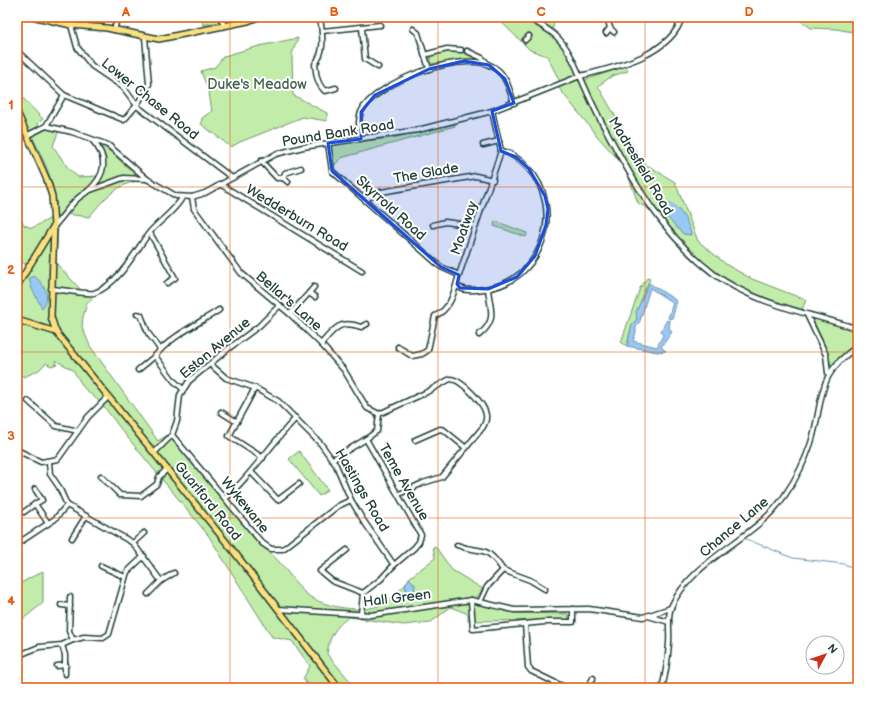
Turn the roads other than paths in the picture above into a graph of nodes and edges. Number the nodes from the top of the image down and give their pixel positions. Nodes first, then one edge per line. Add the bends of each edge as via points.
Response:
1 (36, 17) edge
2 (115, 17) edge
3 (220, 17) edge
4 (258, 17) edge
5 (320, 17) edge
6 (527, 17) edge
7 (607, 17) edge
8 (682, 17) edge
9 (71, 25) junction
10 (224, 25) junction
11 (380, 25) dead end
12 (362, 28) junction
13 (413, 28) dead end
14 (610, 28) junction
15 (114, 30) junction
16 (423, 30) dead end
17 (322, 31) junction
18 (614, 32) dead end
19 (418, 33) junction
20 (606, 33) dead end
21 (529, 36) dead end
22 (145, 37) junction
23 (525, 40) dead end
24 (461, 50) dead end
25 (17, 51) edge
26 (467, 51) dead end
27 (424, 54) junction
28 (489, 65) junction
29 (378, 67) dead end
30 (429, 69) junction
31 (580, 76) junction
32 (336, 88) dead end
33 (64, 95) junction
34 (514, 103) junction
35 (137, 105) junction
36 (492, 111) junction
37 (17, 112) edge
38 (46, 126) junction
39 (28, 135) junction
40 (91, 139) junction
41 (361, 139) junction
42 (499, 141) junction
43 (328, 143) junction
44 (483, 145) dead end
45 (501, 151) junction
46 (261, 161) junction
47 (301, 168) dead end
48 (231, 178) junction
49 (283, 178) junction
50 (147, 179) junction
51 (492, 180) junction
52 (288, 182) dead end
53 (220, 184) junction
54 (88, 191) junction
55 (182, 198) junction
56 (192, 198) junction
57 (366, 200) junction
58 (432, 225) dead end
59 (54, 226) junction
60 (476, 226) junction
61 (150, 233) junction
62 (362, 271) dead end
63 (459, 275) junction
64 (167, 283) dead end
65 (17, 286) edge
66 (458, 286) junction
67 (314, 287) dead end
68 (51, 289) junction
69 (488, 289) junction
70 (309, 293) junction
71 (315, 297) dead end
72 (280, 305) junction
73 (219, 310) dead end
74 (141, 314) dead end
75 (290, 314) junction
76 (807, 315) junction
77 (17, 320) edge
78 (367, 324) dead end
79 (361, 327) junction
80 (858, 328) edge
81 (56, 332) junction
82 (362, 332) dead end
83 (479, 335) dead end
84 (321, 344) junction
85 (858, 346) edge
86 (398, 348) dead end
87 (160, 349) junction
88 (155, 356) junction
89 (210, 364) junction
90 (138, 370) dead end
91 (828, 374) junction
92 (255, 388) junction
93 (183, 389) junction
94 (108, 397) junction
95 (28, 401) dead end
96 (221, 412) dead end
97 (379, 414) junction
98 (296, 418) junction
99 (237, 422) junction
100 (78, 432) junction
101 (172, 435) junction
102 (366, 439) junction
103 (415, 440) dead end
104 (466, 448) junction
105 (17, 450) edge
106 (154, 453) junction
107 (263, 458) junction
108 (333, 459) junction
109 (49, 462) junction
110 (167, 469) junction
111 (251, 472) junction
112 (101, 476) dead end
113 (299, 484) dead end
114 (35, 489) dead end
115 (399, 494) junction
116 (226, 498) junction
117 (351, 500) junction
118 (35, 504) junction
119 (67, 505) junction
120 (24, 512) dead end
121 (86, 516) junction
122 (48, 524) junction
123 (144, 533) dead end
124 (72, 538) dead end
125 (18, 541) edge
126 (133, 543) junction
127 (457, 545) dead end
128 (463, 548) junction
129 (347, 550) dead end
130 (462, 553) dead end
131 (144, 556) junction
132 (394, 564) junction
133 (101, 566) dead end
134 (503, 570) junction
135 (174, 573) dead end
136 (125, 578) junction
137 (161, 581) junction
138 (545, 589) dead end
139 (363, 593) junction
140 (148, 594) dead end
141 (70, 597) dead end
142 (471, 600) junction
143 (480, 602) junction
144 (61, 605) dead end
145 (70, 606) junction
146 (671, 608) junction
147 (278, 609) junction
148 (573, 609) junction
149 (362, 614) junction
150 (648, 616) junction
151 (669, 622) junction
152 (525, 624) junction
153 (73, 640) junction
154 (62, 645) junction
155 (17, 656) edge
156 (66, 665) junction
157 (57, 666) dead end
158 (65, 674) dead end
159 (593, 678) dead end
160 (339, 688) edge
161 (566, 688) edge
162 (588, 688) edge
163 (662, 688) edge

1 - 9 main road
2 - 15 street
3 - 10 street
4 - 10 main road
5 - 17 street
6 - 31 street, Madresfield Road via 557,37 571,55
7 - 14 street
8 - 31 street, Pound Bank Road via 677,28 666,40 647,55
9 - 15 main road
9 - 35 street, Lower Chase Road via 74,42 84,58 123,87
10 - 22 main road via 159,39
11 - 12 street
12 - 17 street
12 - 29 street via 365,59
13 - 19 street
14 - 18 street
14 - 20 street
15 - 22 main road
16 - 19 street
17 - 32 street via 323,46 316,64 316,76 320,87 325,90
19 - 27 street
21 - 23 street
22 - 35 street via 149,84
24 - 27 street via 447,49
25 - 33 street
26 - 28 street via 482,58
27 - 30 street
28 - 30 street via 464,61
28 - 34 street via 498,70 505,79
30 - 41 street via 388,88 368,101 361,112
31 - 34 street, Pound Bank Road
31 - 76 street, Madresfield Road via 605,130 649,206 664,226 693,256 726,282 778,306
33 - 35 street via 124,120
33 - 38 street
34 - 36 street, Pound Bank Road
35 - 48 street, Lower Chase Road
36 - 41 street, Pound Bank Road via 409,132
36 - 42 street, Moatway
37 - 39 main road
38 - 39 street
38 - 40 street, Pound Bank Road
39 - 59 main road via 51,191
40 - 50 street, Pound Bank Road via 108,145
40 - 54 street via 104,158 104,166 103,172
41 - 43 street, Pound Bank Road
42 - 44 street
42 - 45 street, Moatway
43 - 46 street, Pound Bank Road via 276,154
43 - 57 street, Skyrrold Road via 332,170
45 - 51 street, Moatway
45 - 69 street via 506,151 523,163 538,180 548,209 547,221 529,266 517,277
46 - 48 street, Pound Bank Road
46 - 49 street via 277,178
47 - 49 street via 285,174
48 - 53 street, Pound Bank Road
49 - 52 street
50 - 54 street via 123,178
50 - 55 street, Pound Bank Road
51 - 57 street, The Glade via 476,176 375,193
51 - 60 street, Moatway
53 - 56 street, Pound Bank Road
53 - 62 street, Wedderburn Road
54 - 59 street via 74,202
55 - 56 street, Pound Bank Road
55 - 61 street via 178,206
56 - 72 street, Bellar's Lane via 194,209 241,273
57 - 63 street, Skyrrold Road via 441,267
58 - 60 street via 445,222
59 - 65 main road
59 - 68 main road
60 - 63 street, Moatway
61 - 64 street via 175,278
61 - 68 street via 131,260 111,281 94,292 85,294 72,290
63 - 66 street, Moatway
66 - 69 street via 463,290
66 - 86 street, Moatway via 448,308 436,316 428,350 412,356
67 - 70 street
68 - 81 main road via 51,317
69 - 83 street via 492,319 489,326
70 - 71 street
70 - 75 street
72 - 75 street, Bellar's Lane
72 - 89 street, Eston Avenue via 259,326
73 - 87 street
74 - 87 street via 148,333
75 - 84 street, Bellar's Lane
76 - 80 street, Madresfield Road
76 - 91 street via 826,355
77 - 81 main road
78 - 79 street
79 - 82 street
79 - 84 street via 344,324 336,328
81 - 94 main road, Guarlford Road
84 - 97 street, Bellar's Lane via 344,370 367,408
85 - 91 street, Chance Lane via 836,363
87 - 88 street
88 - 90 street
88 - 93 street
89 - 92 street, Hastings Road via 226,378
89 - 93 street, Eston Avenue
91 - 146 street, Chance Lane via 811,442 800,470 781,502 700,571 679,594
92 - 98 street, Hastings Road via 278,401
92 - 99 street
93 - 101 street, Eston Avenue
94 - 100 street via 88,417
94 - 106 main road, Guarlford Road
95 - 100 street via 56,426
96 - 99 street
97 - 102 street, Teme Avenue via 378,431
97 - 104 street via 425,393 445,380 454,378 475,398 486,414 483,427
98 - 107 street
98 - 108 street, Hastings Road
99 - 107 street via 229,436
100 - 109 street via 58,459
101 - 106 street, Eston Avenue
101 - 116 street, Wykewane
102 - 108 street
102 - 115 street, Teme Avenue
103 - 104 street via 440,429
104 - 115 street via 442,477
105 - 109 street via 41,462
106 - 110 main road, Guarlford Road
107 - 111 street
108 - 117 street, Hastings Road
109 - 119 street via 50,474
110 - 112 street via 158,477 157,484 141,496 120,495
110 - 147 main road, Guarlford Road
111 - 113 street via 278,500
111 - 116 street
114 - 118 street via 42,500
115 - 132 street, Teme Avenue via 421,535 414,548
116 - 117 street, Wykewane via 262,544 278,550 283,549 338,506
117 - 132 street, Hastings Road
118 - 120 street
118 - 122 street
119 - 121 street
119 - 122 street
121 - 124 street
121 - 126 street
122 - 125 street
123 - 126 street
126 - 131 street
127 - 128 street
128 - 130 street
128 - 134 street via 486,552
129 - 139 street via 320,572
131 - 136 street via 127,572
131 - 137 street
132 - 139 street, Teme Avenue via 381,579
133 - 136 street
134 - 138 street via 530,580
134 - 143 street via 486,587
135 - 137 street
136 - 153 street via 109,634 103,638 84,637
137 - 140 street
139 - 149 street
141 - 145 street
142 - 143 street, Hall Green
142 - 149 street, Hall Green
142 - 152 street via 473,629
143 - 148 street, Hall Green via 514,610
144 - 145 street
145 - 153 street via 69,631
146 - 150 street, Hall Green
146 - 151 street, Chance Lane
147 - 149 street, Hall Green
147 - 160 main road, Guarlford Road
148 - 150 street, Hall Green via 589,609 634,617
148 - 152 street via 573,622
150 - 151 street, Hall Green
151 - 163 street, Chance Lane via 669,644
152 - 161 street via 528,666 531,671
153 - 154 street
154 - 155 street via 39,647
154 - 156 street
156 - 157 street
156 - 158 street
159 - 162 street

